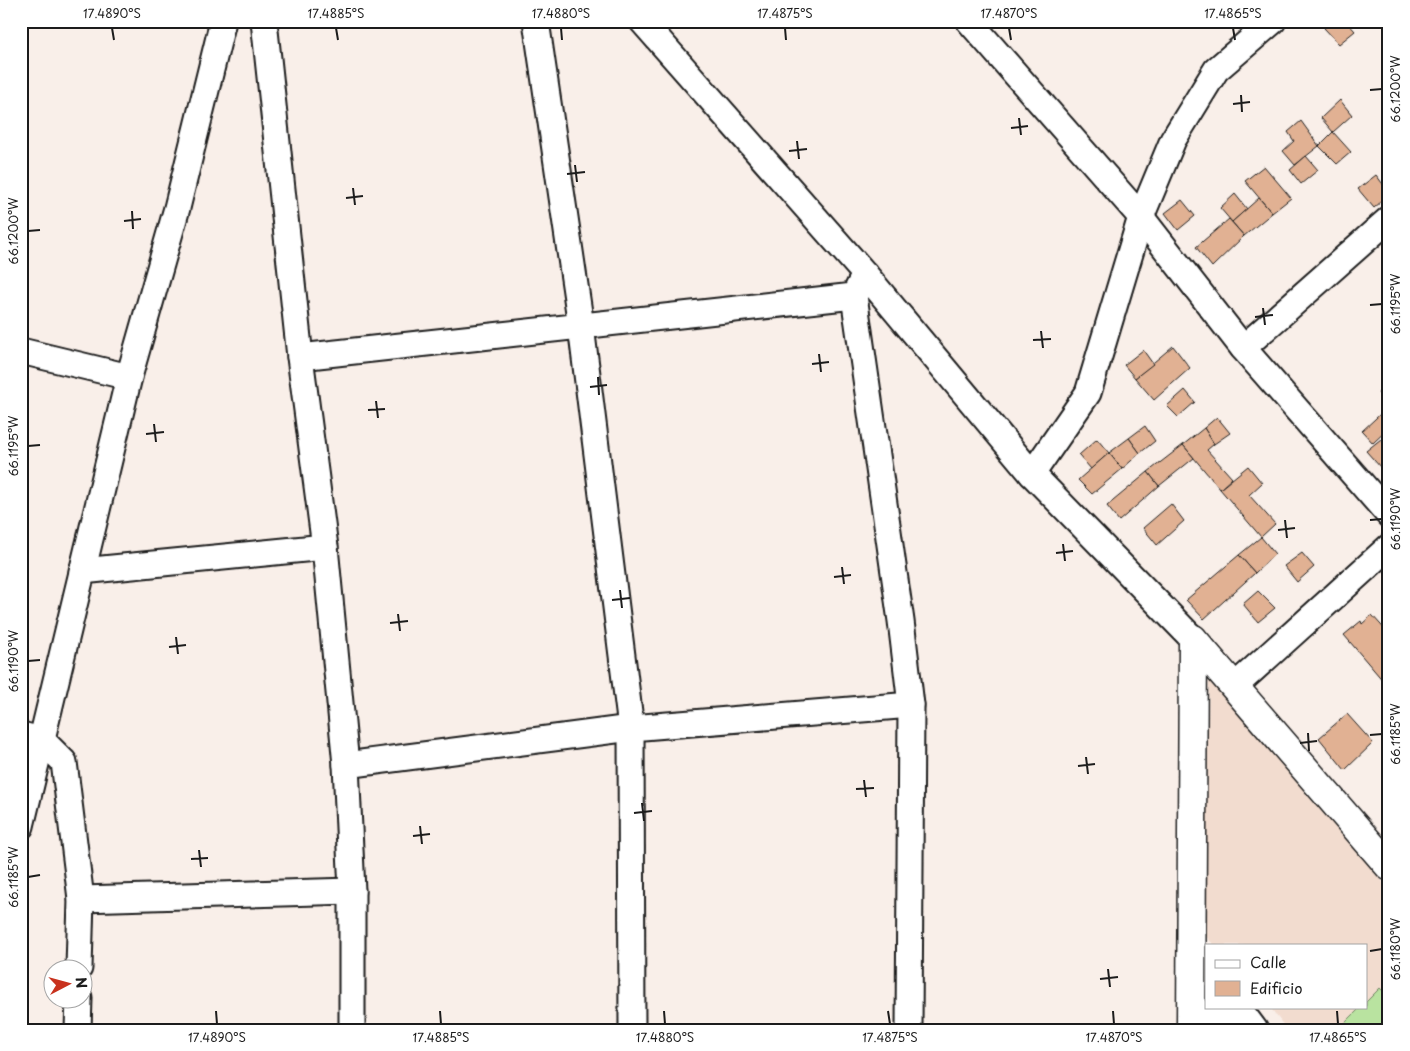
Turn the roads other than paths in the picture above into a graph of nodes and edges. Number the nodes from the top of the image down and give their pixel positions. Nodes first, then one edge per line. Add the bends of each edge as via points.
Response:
1 (223, 21) edge
2 (264, 21) edge
3 (536, 21) edge
4 (642, 21) edge
5 (968, 21) edge
6 (1273, 21) edge
7 (1141, 217) junction
8 (1389, 219) edge
9 (865, 274) junction
10 (854, 296) junction
11 (581, 326) junction
12 (1243, 348) junction
13 (21, 351) edge
14 (300, 357) junction
15 (129, 377) junction
16 (1032, 474) junction
17 (1389, 515) edge
18 (325, 547) junction
19 (1389, 547) edge
20 (82, 571) junction
21 (1193, 639) junction
22 (1235, 686) junction
23 (910, 705) junction
24 (631, 728) junction
25 (32, 738) edge
26 (346, 765) junction
27 (21, 826) edge
28 (1389, 866) edge
29 (352, 891) junction
30 (80, 899) junction
31 (79, 958) edge
32 (79, 1008) edge
33 (1191, 1022) edge
34 (78, 1030) edge
35 (352, 1030) edge
36 (632, 1030) edge
37 (909, 1030) edge
38 (1255, 1030) edge

1 - 15 street via 177,208
2 - 14 street
3 - 11 street
4 - 9 street
5 - 7 street
6 - 7 street via 1216,70 1173,140
7 - 12 street
7 - 16 street via 1088,393
8 - 12 street
9 - 10 street
9 - 16 street
10 - 11 street
10 - 23 street
11 - 14 street
11 - 24 street
12 - 17 street
13 - 15 street
14 - 18 street
15 - 20 street
16 - 21 street
18 - 20 street
18 - 26 street
19 - 22 street
20 - 25 street
21 - 22 street
21 - 33 street
22 - 28 street
23 - 24 street
23 - 37 street
24 - 26 street
24 - 36 street
25 - 27 street
25 - 30 street via 64,762
26 - 29 street
29 - 30 street
29 - 35 street
30 - 31 street
32 - 34 street
33 - 38 street via 1243,1014

